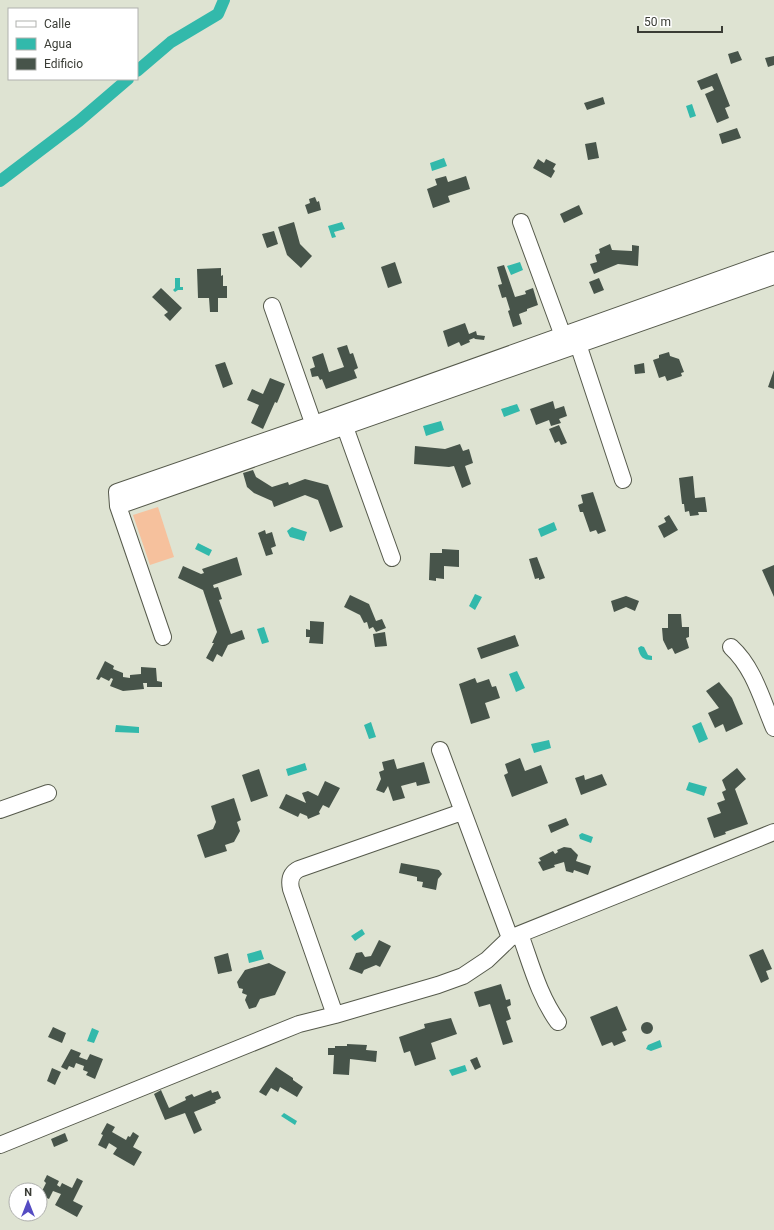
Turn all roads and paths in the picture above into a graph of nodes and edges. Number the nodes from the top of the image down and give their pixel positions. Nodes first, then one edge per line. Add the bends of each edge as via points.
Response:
1 (521, 222) dead end
2 (774, 260) edge
3 (774, 276) edge
4 (272, 306) dead end
5 (572, 337) junction
6 (343, 420) junction
7 (316, 430) junction
8 (623, 480) dead end
9 (392, 558) dead end
10 (163, 638) dead end
11 (731, 647) dead end
12 (774, 728) edge
13 (440, 750) dead end
14 (48, 793) dead end
15 (0, 810) edge
16 (462, 812) junction
17 (774, 832) edge
18 (515, 936) junction
19 (335, 1015) junction
20 (558, 1022) dead end
21 (0, 1145) edge

1 - 5 street
2 - 5 street
3 - 5 street
4 - 7 street
5 - 6 street
5 - 8 street
6 - 7 street
6 - 9 street
7 - 10 street via 117,499
11 - 12 street via 749,668
13 - 16 street
14 - 15 street
16 - 18 street
16 - 19 street via 299,869 291,876 291,889
17 - 18 street
18 - 19 street via 488,960 463,976
18 - 20 street via 541,993
19 - 21 street via 299,1024

